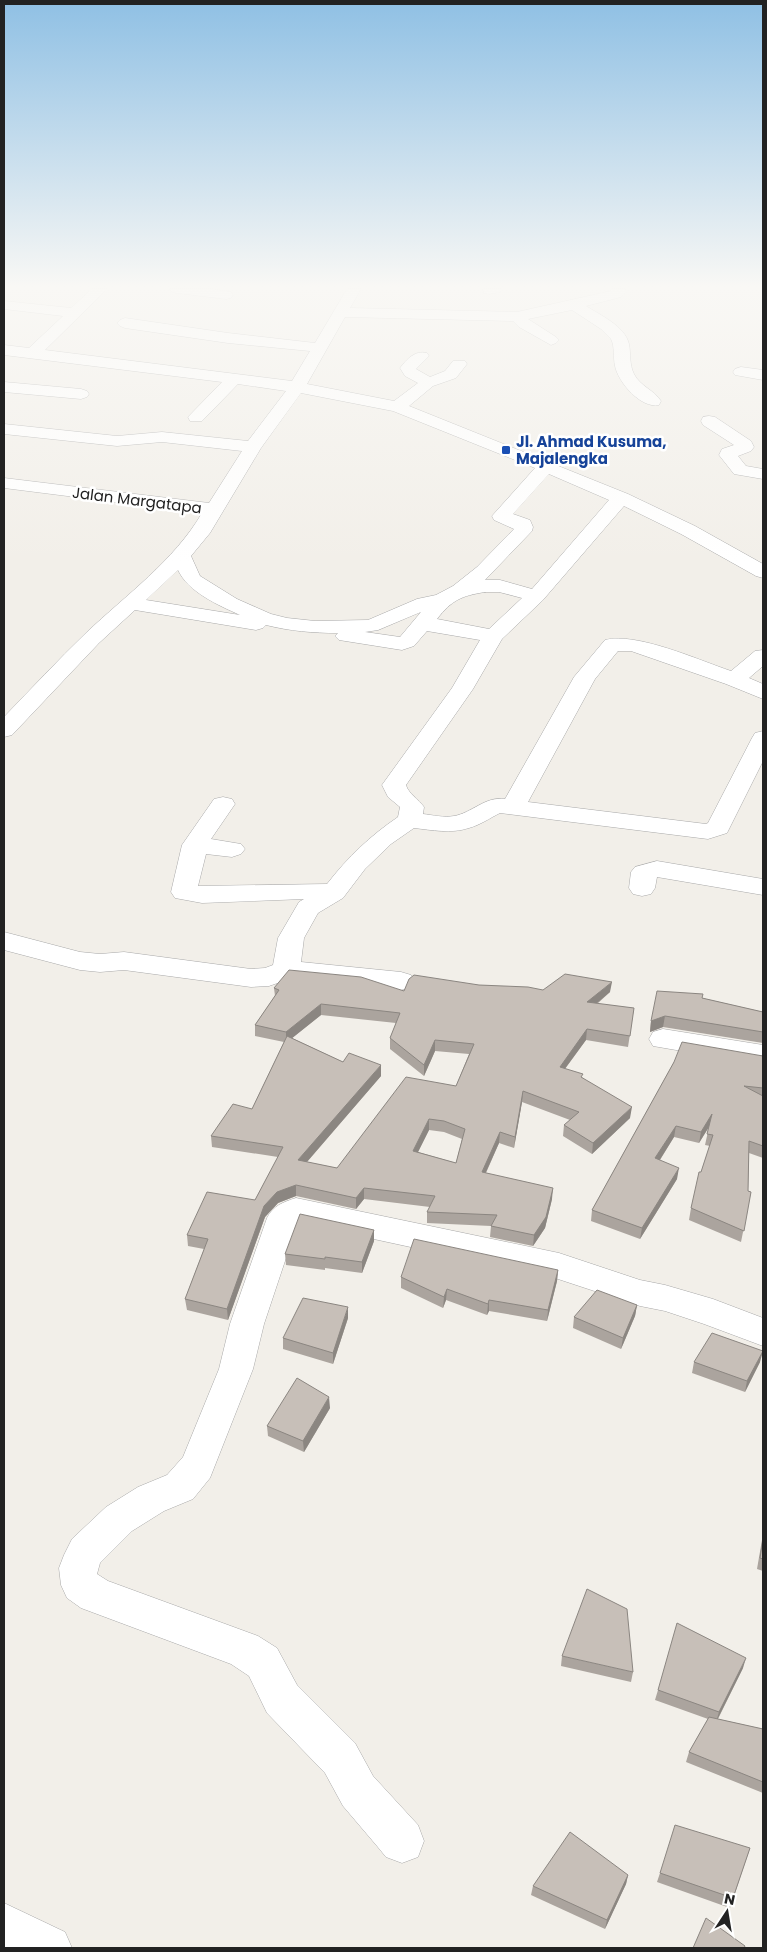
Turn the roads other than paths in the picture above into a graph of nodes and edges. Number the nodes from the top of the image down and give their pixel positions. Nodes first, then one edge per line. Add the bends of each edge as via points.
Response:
1 (233, 380) edge
2 (243, 380) edge
3 (301, 380) edge
4 (424, 380) edge
5 (434, 380) edge
6 (630, 380) edge
7 (428, 382) junction
8 (4, 387) edge
9 (297, 387) junction
10 (80, 394) dead end
11 (654, 401) dead end
12 (397, 407) junction
13 (196, 417) dead end
14 (709, 421) dead end
15 (4, 429) edge
16 (253, 447) junction
17 (546, 466) junction
18 (763, 474) edge
19 (4, 484) edge
20 (621, 498) junction
21 (214, 509) junction
22 (181, 556) junction
23 (763, 572) edge
24 (452, 595) junction
25 (536, 596) junction
26 (130, 603) junction
27 (502, 607) junction
28 (423, 624) junction
29 (366, 632) junction
30 (493, 636) junction
31 (763, 656) edge
32 (734, 679) junction
33 (763, 692) edge
34 (4, 730) edge
35 (763, 738) edge
36 (223, 804) dead end
37 (513, 806) junction
38 (409, 820) junction
39 (693, 831) junction
40 (195, 845) junction
41 (232, 848) dead end
42 (684, 873) junction
43 (763, 887) edge
44 (642, 888) dead end
45 (334, 892) junction
46 (4, 941) edge
47 (286, 970) junction
48 (401, 981) dead end
49 (663, 1039) dead end
50 (763, 1055) edge
51 (763, 1332) edge
52 (402, 1841) dead end
53 (4, 1926) edge
54 (49, 1948) edge

1 - 13 street
2 - 9 street
3 - 9 street, Jalan Margatapa
4 - 7 street
5 - 7 street
6 - 11 street
7 - 12 street
8 - 10 street
9 - 12 street
9 - 16 street, Jalan Margatapa
12 - 17 street
14 - 18 street via 745,444 745,447 728,453 740,470
15 - 16 street via 117,441 162,437
16 - 21 street, Jalan Margatapa
17 - 20 street
17 - 24 street via 501,516 523,524 522,531 484,571
19 - 21 street, Jalan Margatapa
20 - 23 street via 688,530
20 - 25 street
21 - 22 street
22 - 26 street
22 - 29 street via 192,579 221,598 264,618 286,624
24 - 25 street via 485,586 500,586
24 - 27 street
24 - 28 street
24 - 29 street via 424,603
25 - 27 street
26 - 29 street via 230,621
26 - 34 street
27 - 30 street
28 - 29 street via 402,644
28 - 30 street
30 - 38 street via 462,689 394,785 398,795 409,800 412,807
31 - 32 street
32 - 33 street
32 - 37 street via 632,645 612,644 586,677
35 - 39 street via 718,828 708,832
36 - 40 street
37 - 38 street via 489,807 461,823
37 - 39 street
38 - 45 street via 382,839
39 - 42 street
40 - 41 street
40 - 45 street via 184,889 186,893
42 - 43 street
42 - 44 street via 649,869 644,872
45 - 47 street via 308,908 291,938
46 - 47 street via 80,961 124,961 251,978 269,977
47 - 48 street
49 - 50 street
51 - 52 street via 713,1313 648,1296 559,1266 296,1210 283,1218 247,1324 236,1369 197,1467 180,1487 150,1499 119,1519 86,1551 78,1575 81,1585 95,1595 244,1650 263,1662 282,1699 340,1758 358,1791
53 - 54 street

